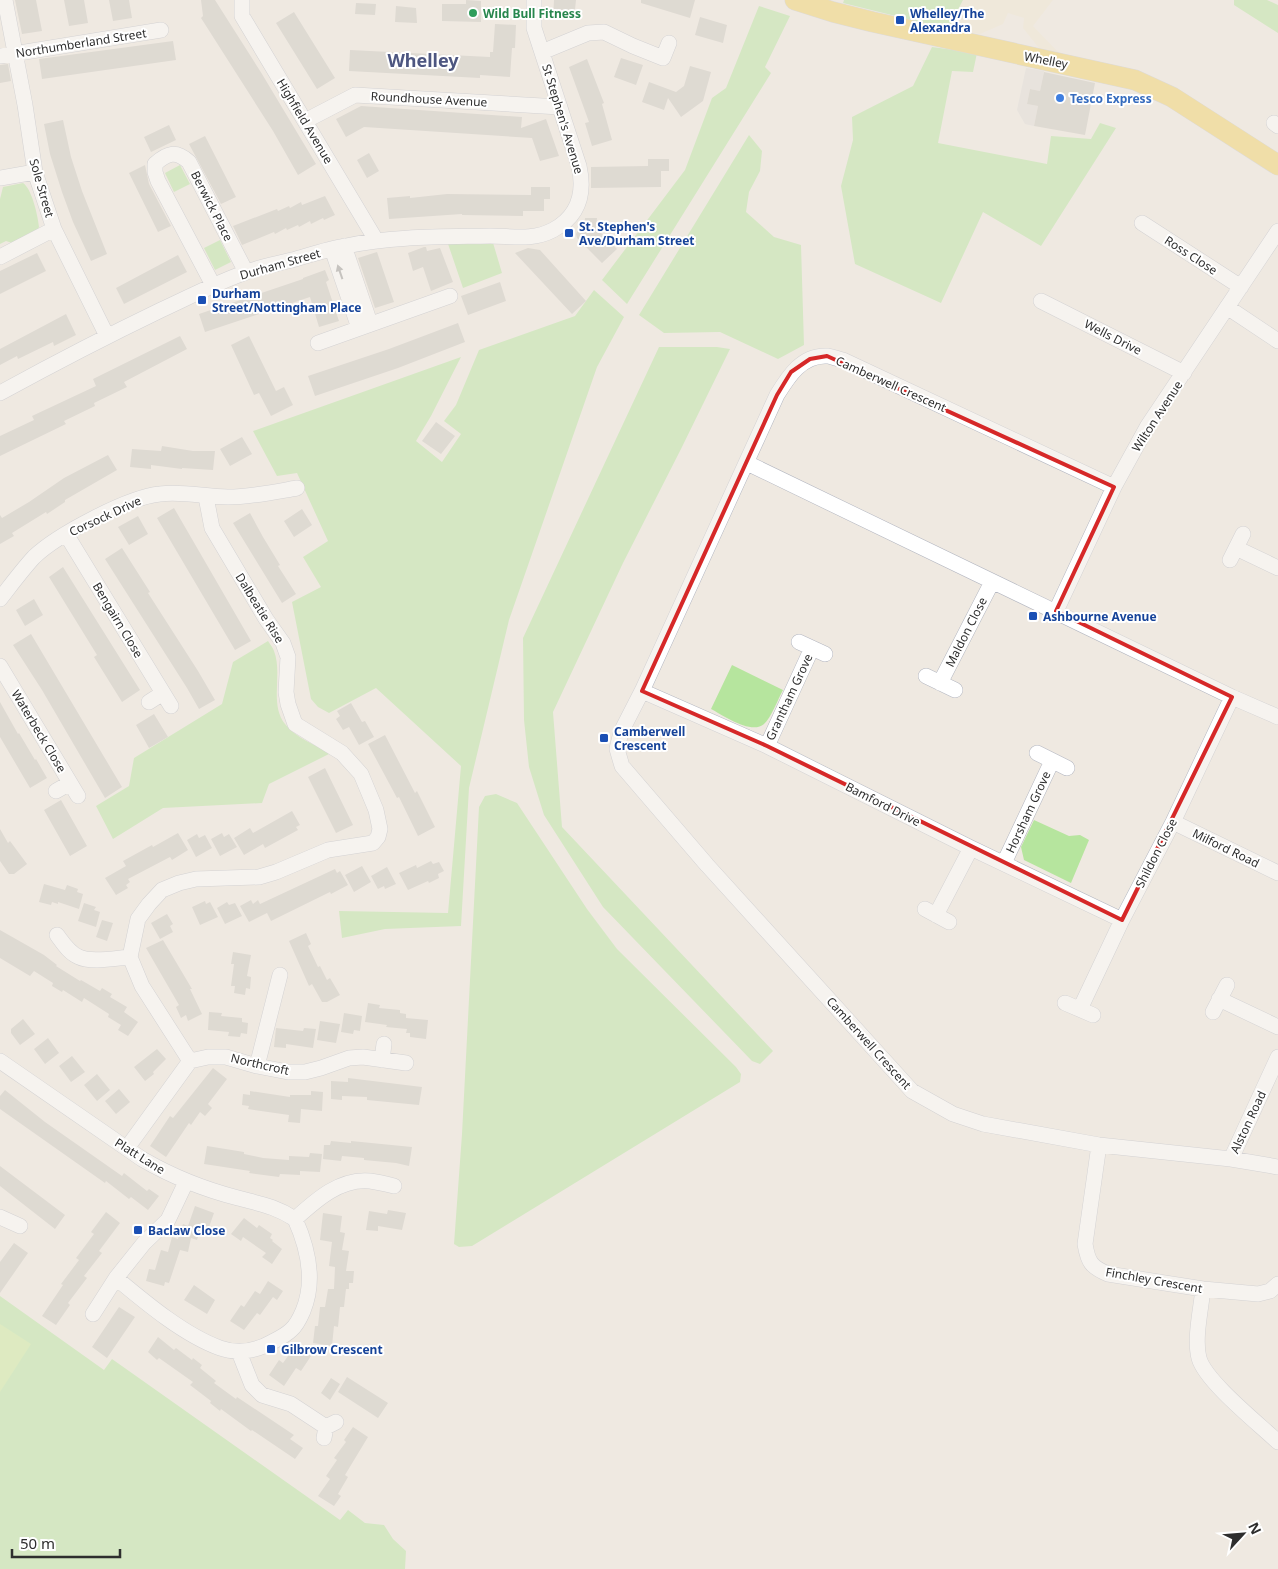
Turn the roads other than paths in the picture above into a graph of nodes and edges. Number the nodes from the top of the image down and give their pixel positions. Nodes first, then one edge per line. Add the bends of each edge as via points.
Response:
1 (5, 0) edge
2 (242, 0) edge
3 (534, 0) edge
4 (799, 1) edge
5 (161, 30) dead end
6 (669, 43) dead end
7 (542, 52) junction
8 (15, 53) junction
9 (0, 56) edge
10 (560, 107) junction
11 (305, 121) junction
12 (1275, 158) edge
13 (35, 172) junction
14 (0, 178) edge
15 (1142, 223) dead end
16 (54, 229) junction
17 (554, 229) joint
18 (1278, 231) edge
19 (376, 240) junction
20 (338, 248) junction
21 (0, 257) edge
22 (246, 272) junction
23 (213, 285) junction
24 (1241, 287) junction
25 (450, 296) dead end
26 (1041, 301) dead end
27 (1227, 307) junction
28 (364, 326) junction
29 (107, 336) junction
30 (1278, 341) edge
31 (318, 343) dead end
32 (1184, 373) junction
33 (0, 393) edge
34 (747, 463) junction
35 (297, 488) dead end
36 (1114, 488) junction
37 (206, 497) junction
38 (66, 534) junction
39 (1236, 547) dead end
40 (1278, 568) edge
41 (992, 582) junction
42 (0, 599) edge
43 (1056, 611) junction
44 (812, 648) dead end
45 (0, 666) edge
46 (926, 676) dead end
47 (940, 683) junction
48 (955, 690) dead end
49 (642, 691) junction
50 (1232, 697) junction
51 (149, 702) dead end
52 (1278, 717) edge
53 (767, 746) junction
54 (1037, 753) dead end
55 (1052, 761) junction
56 (1067, 768) dead end
57 (70, 783) junction
58 (56, 791) dead end
59 (78, 796) dead end
60 (1173, 822) junction
61 (971, 848) junction
62 (1004, 862) junction
63 (1278, 874) edge
64 (937, 915) dead end
65 (1122, 920) junction
66 (57, 934) dead end
67 (130, 957) junction
68 (280, 975) dead end
69 (1226, 985) dead end
70 (1065, 1002) dead end
71 (1278, 1027) edge
72 (384, 1044) dead end
73 (1278, 1058) edge
74 (382, 1060) junction
75 (0, 1061) edge
76 (190, 1061) junction
77 (406, 1063) dead end
78 (257, 1066) junction
79 (1099, 1145) junction
80 (127, 1148) junction
81 (1231, 1159) junction
82 (1278, 1167) edge
83 (186, 1182) junction
84 (394, 1186) dead end
85 (295, 1219) junction
86 (116, 1278) junction
87 (1278, 1284) edge
88 (1203, 1289) junction
89 (93, 1314) dead end
90 (239, 1352) junction
91 (329, 1429) dead end
92 (1278, 1442) edge

1 - 8 street, Sole Street
2 - 11 street, Highfield Avenue via 242,16
3 - 7 street, St Stephen's Avenue via 534,28
4 - 12 main road, Whelley via 953,40 1135,80 1172,97
5 - 8 street, Northumberland Street
6 - 7 street via 662,63 604,32 588,33
7 - 10 street, St Stephen's Avenue
8 - 9 street, Northumberland Street
8 - 13 street, Sole Street
10 - 11 street, Roundhouse Avenue via 355,95
10 - 17 street, St Stephen's Avenue via 579,166 582,190 574,210
11 - 19 street, Highfield Avenue
13 - 14 street
13 - 16 street, Sole Street
15 - 24 street, Ross Close
16 - 21 street
16 - 29 street, Sole Street
17 - 19 street, Durham Street via 530,238 491,236
18 - 24 street, Wilton Avenue
19 - 20 street, Durham Street
20 - 22 street, Durham Street
20 - 28 street
22 - 23 street, Durham Street
22 - 23 street, Berwick Place via 189,162 173,154 162,157 155,164 158,181
23 - 29 street, Durham Street
24 - 27 street, Wilton Avenue
25 - 28 street
26 - 32 street, Wells Drive
27 - 30 street
27 - 32 street, Wilton Avenue
28 - 31 street
29 - 33 street, Durham Street
32 - 36 street, Wilton Avenue via 1147,427
34 - 36 street, Camberwell Crescent via 777,395 791,372 810,359 827,356 843,360
34 - 41 street
34 - 49 street, Camberwell Crescent
35 - 37 street, Corsock Drive via 255,495
36 - 43 street, Wilton Avenue
37 - 38 street, Corsock Drive via 180,493 140,498
37 - 67 street, Dalbeatie Rise via 212,528 283,643 288,657 286,692 295,724 342,753 361,774 380,829 373,843 328,850 276,872 259,876 196,879 162,890 138,919
38 - 42 street, Corsock Drive via 34,557
38 - 51 street, Bengairn Close via 166,700
39 - 40 street
41 - 43 street
41 - 47 street, Maldon Close
43 - 50 street
44 - 53 street, Grantham Grove
45 - 57 street, Waterbeck Close
46 - 47 street
47 - 48 street
49 - 53 street, Bamford Drive
49 - 79 street, Camberwell Crescent via 621,732 617,750 622,766 707,865 912,1090 952,1114 983,1124
50 - 52 street
50 - 60 street, Shildon Close
53 - 61 street, Bamford Drive
54 - 55 street
55 - 56 street
55 - 62 street, Horsham Grove
57 - 58 street
57 - 59 street, Waterbeck Close
60 - 63 street, Milford Road
60 - 65 street, Shildon Close
61 - 62 street, Bamford Drive
61 - 64 street
62 - 65 street, Bamford Drive
65 - 70 street, Shildon Close via 1087,1012
66 - 67 street via 68,950 79,958
67 - 76 street via 142,986
68 - 78 street via 281,992
69 - 71 street via 1216,1005
72 - 74 street
73 - 81 street, Alston Road
74 - 77 street, Northcroft
74 - 78 street, Northcroft via 348,1058 305,1072
75 - 80 street, Platt Lane
76 - 78 street, Northcroft via 226,1057
76 - 80 street
79 - 81 street, Camberwell Crescent
79 - 88 street, Finchley Crescent via 1085,1244 1088,1258 1096,1269 1108,1274
80 - 83 street, Platt Lane
81 - 82 street, Camberwell Crescent
83 - 85 street, Platt Lane via 276,1208
83 - 86 street via 168,1220 144,1243
84 - 85 street via 370,1181 337,1187
85 - 90 street via 310,1269 306,1304 300,1320 291,1330 265,1346
86 - 89 street
86 - 90 street via 150,1306 201,1339
87 - 88 street, Finchley Crescent via 1270,1291 1258,1294
88 - 92 street via 1197,1344 1204,1371
90 - 91 street via 252,1384 262,1395 291,1404

